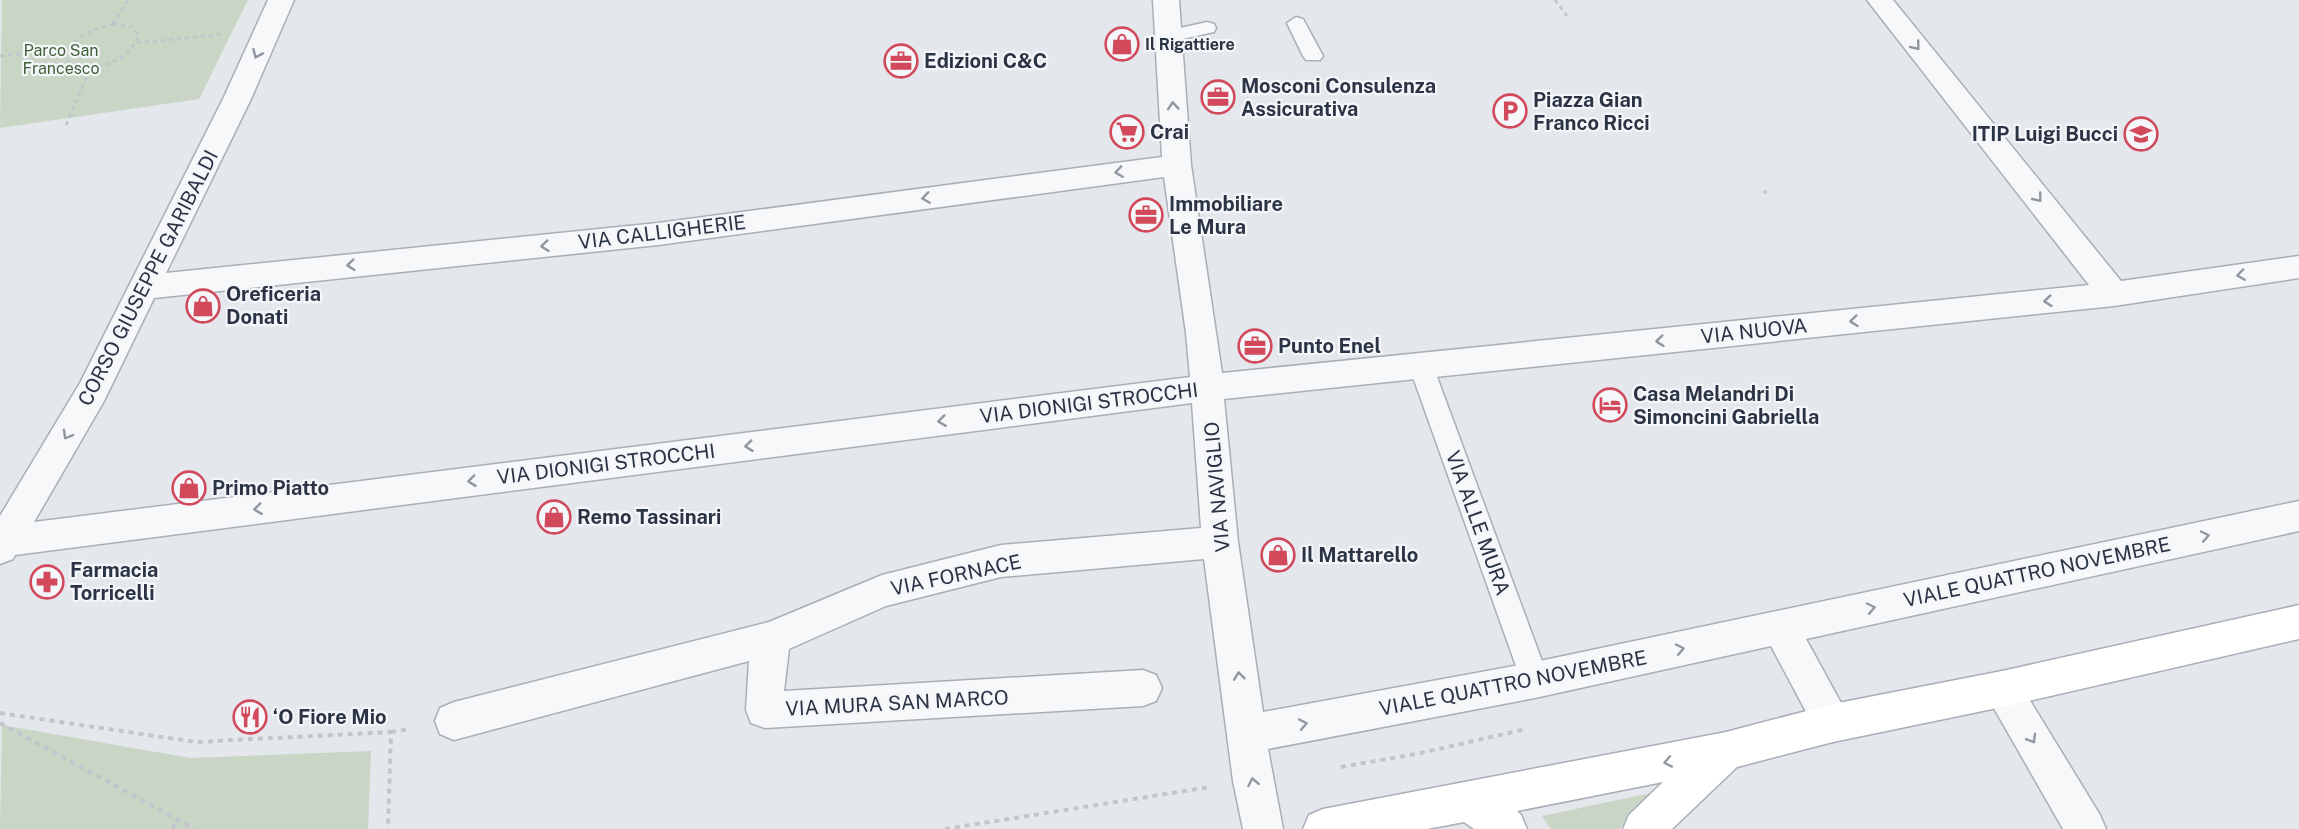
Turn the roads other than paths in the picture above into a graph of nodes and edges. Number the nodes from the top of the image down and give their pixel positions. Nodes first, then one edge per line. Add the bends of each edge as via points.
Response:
1 (281, 0) edge
2 (1166, 0) edge
3 (1880, 0) edge
4 (1296, 22) dead end
5 (1207, 28) dead end
6 (1169, 36) junction
7 (1313, 56) dead end
8 (1177, 165) junction
9 (2299, 267) edge
10 (145, 286) junction
11 (2114, 294) junction
12 (1421, 366) junction
13 (1208, 388) junction
14 (2298, 518) edge
15 (1221, 542) junction
16 (2, 544) edge
17 (2299, 622) edge
18 (1780, 627) junction
19 (772, 638) junction
20 (1535, 681) junction
21 (1143, 688) dead end
22 (2002, 689) junction
23 (454, 721) dead end
24 (1833, 723) junction
25 (1246, 734) junction
26 (1726, 751) junction
27 (1468, 800) junction
28 (1380, 822) edge
29 (1263, 829) edge
30 (1323, 829) edge
31 (1507, 829) edge
32 (1643, 829) edge
33 (2086, 829) edge

1 -> 10 street, CORSO GIUSEPPE GARIBALDI
2 - 6 street, VIA NAVIGLIO
3 -> 11 street
4 - 7 lane
5 - 6 lane
8 -> 6 street, VIA NAVIGLIO
8 -> 10 street, VIA CALLIGHERIE via 657,234
8 - 13 street, VIA NAVIGLIO
9 -> 11 street, VIA NUOVA
10 -> 16 street, CORSO GIUSEPPE GARIBALDI via 92,392
11 -> 12 street, VIA NUOVA
12 - 13 street, VIA NUOVA
12 - 20 lane, VIA ALLE MURA
13 - 15 street, VIA NAVIGLIO
13 -> 16 street, VIA DIONIGI STROCCHI
18 -> 14 street, VIALE QUATTRO NOVEMBRE
15 - 19 street, VIA FORNACE via 1001,561 882,591
25 -> 15 street, VIA NAVIGLIO
17 - 22 main road
20 -> 18 street, VIALE QUATTRO NOVEMBRE
18 - 24 street
19 - 21 street, VIA MURA SAN MARCO via 765,674 765,711
19 - 23 street
25 -> 20 street, VIALE QUATTRO NOVEMBRE
22 - 24 main road
22 -> 33 street
24 - 26 main road
29 -> 25 street, VIA NAVIGLIO
26 -> 27 main road
26 - 32 main road
27 - 28 main road
27 - 31 main road
28 - 30 main road

